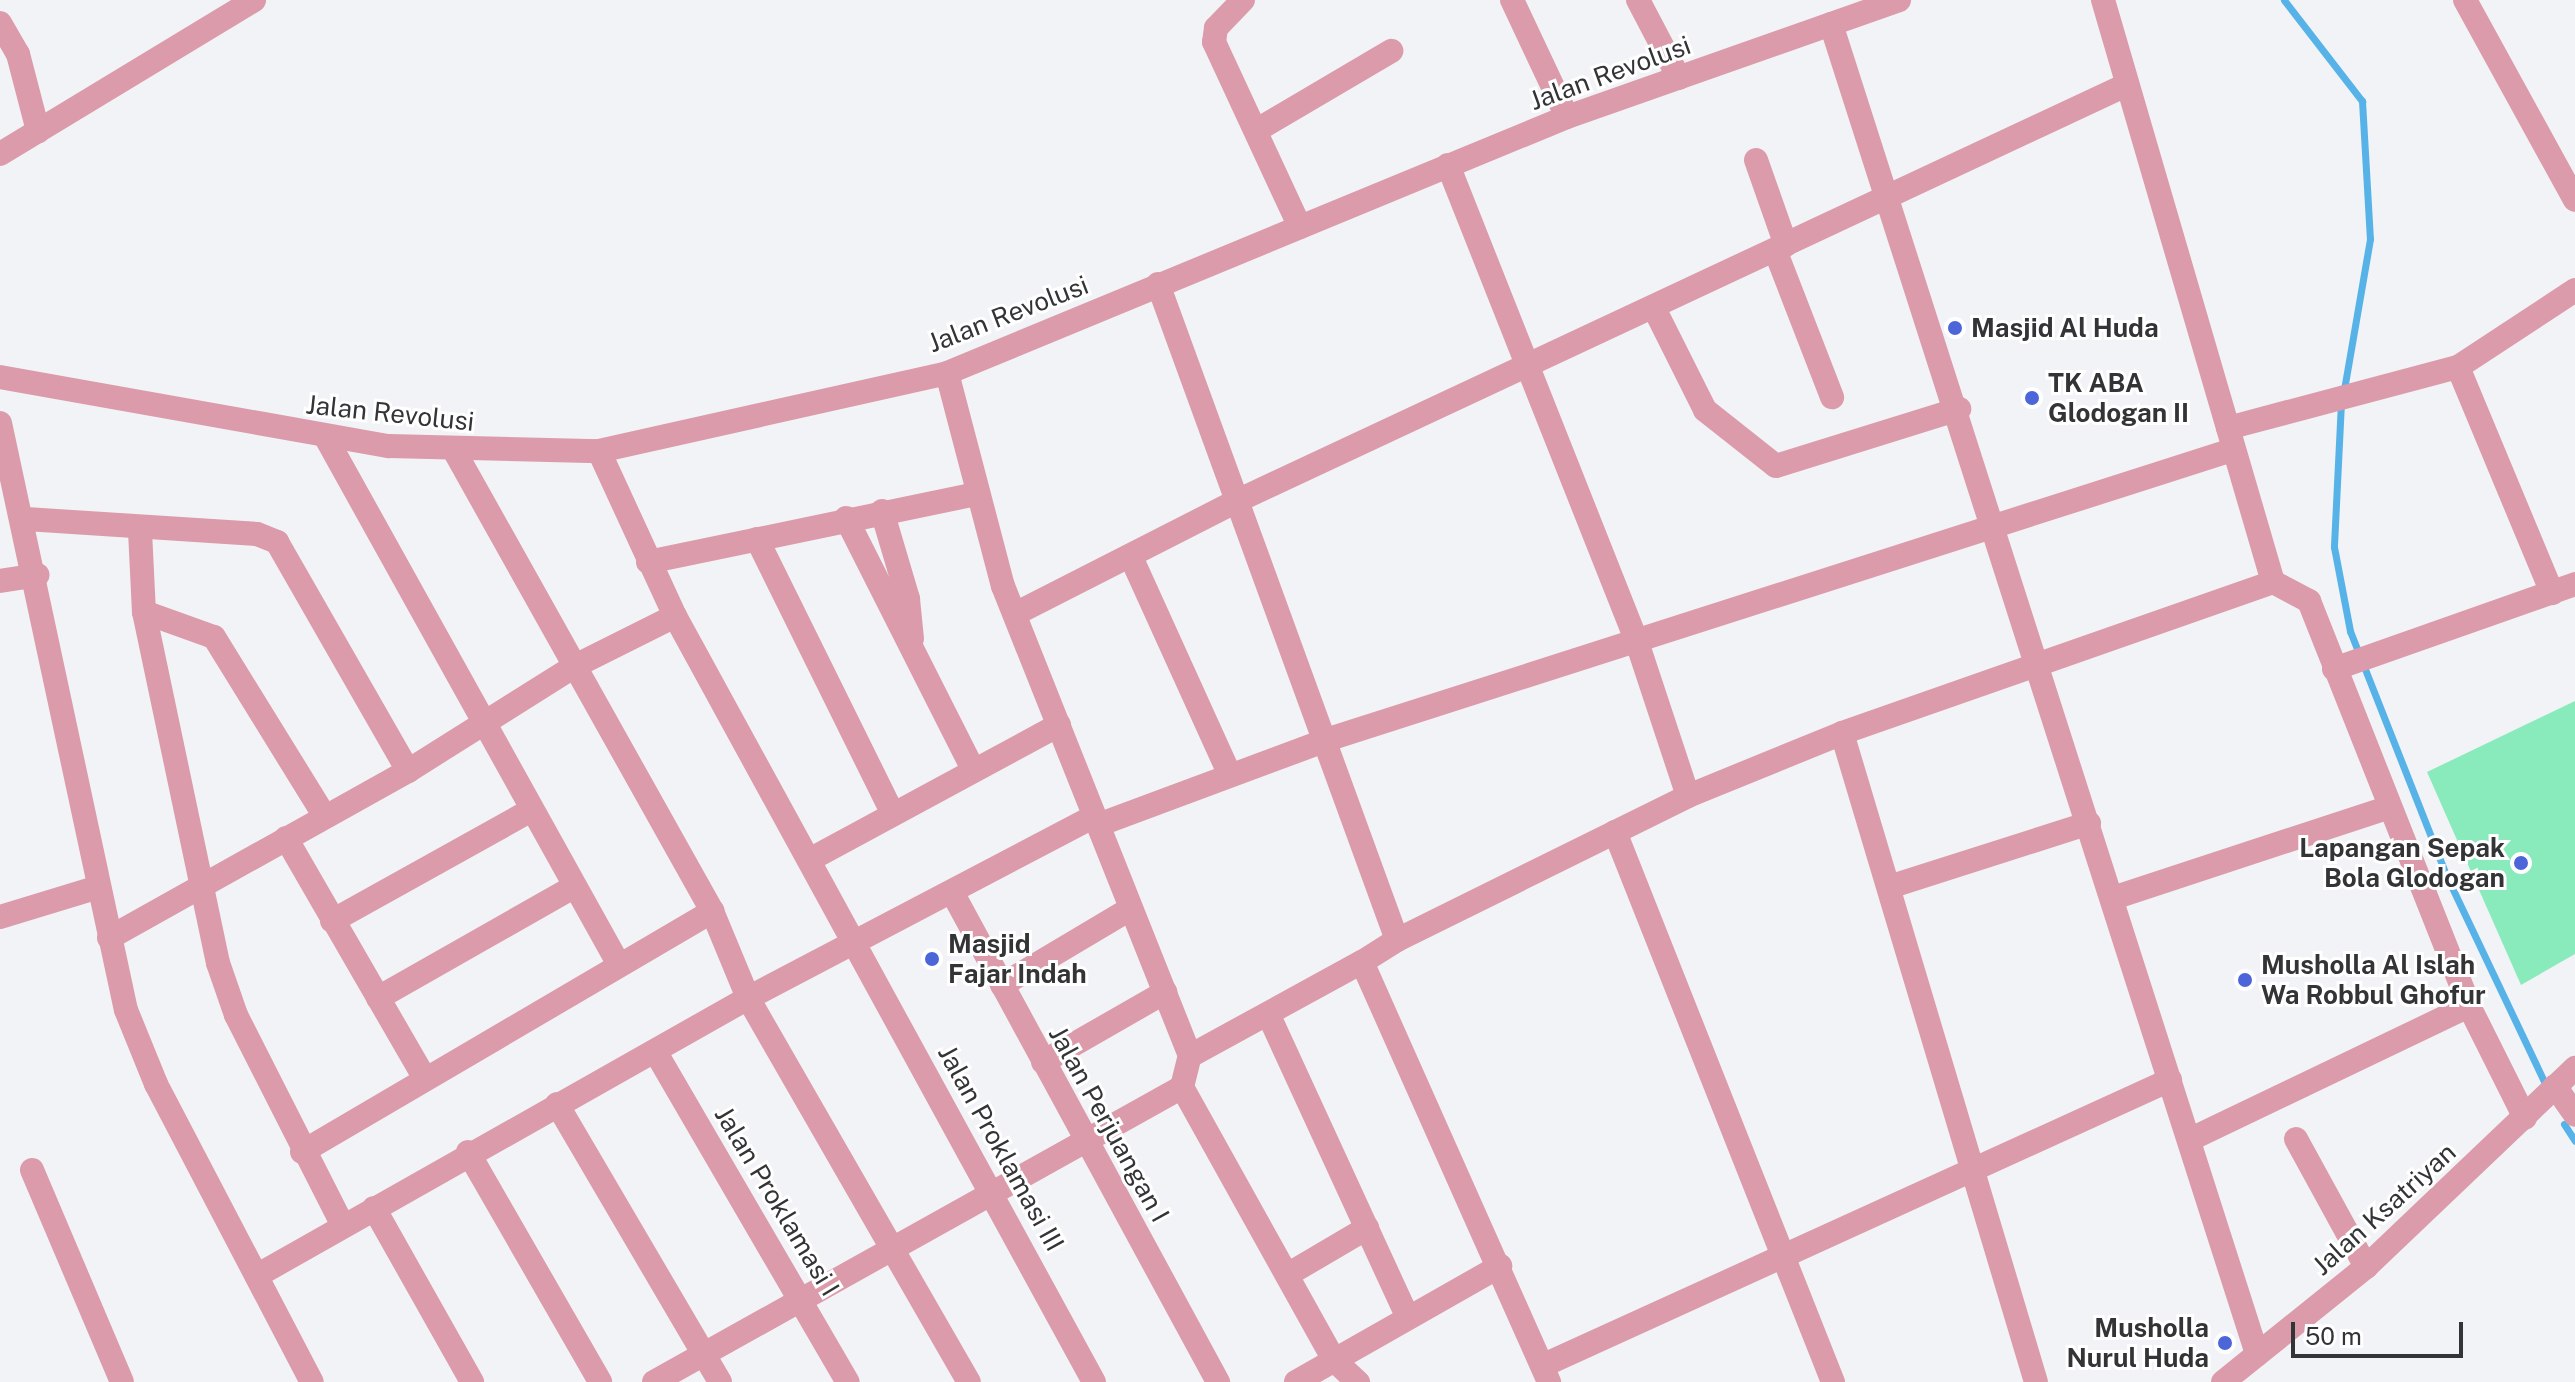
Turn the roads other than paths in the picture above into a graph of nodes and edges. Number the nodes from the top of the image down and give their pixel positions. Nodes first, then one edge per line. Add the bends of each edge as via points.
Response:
1 (254, 0) edge
2 (1243, 0) edge
3 (1512, 0) edge
4 (1638, 0) edge
5 (1899, 0) edge
6 (2103, 0) edge
7 (2465, 0) edge
8 (222, 8) edge
9 (0, 23) edge
10 (1831, 24) junction
11 (1391, 51) dead end
12 (1679, 78) junction
13 (2126, 85) junction
14 (1567, 117) junction
15 (1257, 130) junction
16 (38, 131) junction
17 (0, 154) edge
18 (1756, 160) dead end
19 (1448, 165) junction
20 (1888, 199) junction
21 (2575, 200) edge
22 (1300, 227) junction
23 (1781, 247) junction
24 (1158, 284) junction
25 (2575, 290) edge
26 (1654, 308) junction
27 (1531, 367) junction
28 (2458, 367) junction
29 (947, 373) junction
30 (0, 377) edge
31 (1832, 397) dead end
32 (1959, 409) junction
33 (0, 423) edge
34 (325, 436) junction
35 (2230, 439) junction
36 (599, 451) junction
37 (455, 452) junction
38 (975, 494) junction
39 (1239, 500) junction
40 (882, 511) junction
41 (846, 518) junction
42 (26, 519) junction
43 (1993, 525) junction
44 (140, 531) junction
45 (757, 539) junction
46 (1131, 557) junction
47 (648, 562) junction
48 (38, 575) junction
49 (0, 581) edge
50 (2273, 582) junction
51 (2564, 589) edge
52 (144, 612) junction
53 (1015, 614) junction
54 (675, 616) junction
55 (911, 641) junction
56 (1637, 642) junction
57 (2038, 666) junction
58 (573, 667) junction
59 (2340, 667) junction
60 (484, 725) junction
61 (1059, 725) junction
62 (1842, 733) junction
63 (1326, 740) junction
64 (972, 767) junction
65 (408, 771) junction
66 (1229, 773) junction
67 (1688, 796) junction
68 (2387, 808) junction
69 (891, 810) junction
70 (530, 811) junction
71 (325, 817) junction
72 (1095, 822) junction
73 (2089, 823) junction
74 (1615, 832) junction
75 (286, 838) junction
76 (811, 859) junction
77 (99, 887) junction
78 (573, 887) junction
79 (1889, 887) junction
80 (200, 890) junction
81 (952, 892) junction
82 (2113, 898) junction
83 (1130, 909) junction
84 (712, 911) junction
85 (0, 917) edge
86 (332, 921) junction
87 (109, 938) junction
88 (1397, 940) junction
89 (854, 942) junction
90 (1362, 962) junction
91 (618, 963) junction
92 (1002, 985) junction
93 (1165, 992) junction
94 (378, 998) junction
95 (748, 998) junction
96 (2469, 1006) junction
97 (1270, 1018) junction
98 (655, 1051) junction
99 (1190, 1056) junction
100 (1043, 1062) junction
101 (2575, 1068) edge
102 (423, 1075) junction
103 (2170, 1080) junction
104 (1182, 1087) junction
105 (2543, 1099) junction
106 (557, 1104) junction
107 (2575, 1115) edge
108 (1085, 1138) junction
109 (2191, 1139) junction
110 (2296, 1139) dead end
111 (302, 1152) junction
112 (468, 1152) junction
113 (32, 1170) dead end
114 (1974, 1171) junction
115 (995, 1192) junction
116 (374, 1208) junction
117 (342, 1224) junction
118 (1367, 1228) junction
119 (895, 1247) junction
120 (1785, 1257) junction
121 (1500, 1266) junction
122 (2366, 1267) junction
123 (258, 1275) junction
124 (1287, 1275) junction
125 (804, 1299) junction
126 (1408, 1318) junction
127 (2257, 1354) junction
128 (706, 1355) junction
129 (1334, 1360) junction
130 (1546, 1374) edge
131 (122, 1382) edge
132 (312, 1382) edge
133 (472, 1382) edge
134 (600, 1382) edge
135 (654, 1382) edge
136 (720, 1382) edge
137 (848, 1382) edge
138 (969, 1382) edge
139 (1094, 1382) edge
140 (1218, 1382) edge
141 (1296, 1382) edge
142 (1358, 1382) edge
143 (1833, 1382) edge
144 (2036, 1382) edge
145 (2223, 1382) edge

1 - 8 street
2 - 15 street via 1215,30 1214,42
3 - 14 street
4 - 12 street
5 - 10 street, Jalan Revolusi
6 - 13 street
7 - 21 street
8 - 16 street
9 - 16 street via 18,54
10 - 12 street, Jalan Revolusi
10 - 20 street
11 - 15 street
12 - 14 street, Jalan Revolusi
13 - 20 street
13 - 35 street
14 - 19 street, Jalan Revolusi
15 - 22 street
16 - 17 street
18 - 23 street
19 - 22 street, Jalan Revolusi
19 - 27 street
20 - 23 street
20 - 32 street
22 - 24 street, Jalan Revolusi
23 - 26 street
23 - 31 street
24 - 29 street, Jalan Revolusi
24 - 39 street
25 - 28 street
26 - 27 street
26 - 32 street via 1705,410 1776,466
27 - 39 street
27 - 56 street
28 - 35 street via 2320,404
28 - 51 street
29 - 36 street, Jalan Revolusi
29 - 38 street
30 - 34 street, Jalan Revolusi
32 - 43 street
33 - 42 street
34 - 37 street, Jalan Revolusi
34 - 60 street
35 - 43 street
35 - 50 street
36 - 37 street, Jalan Revolusi
36 - 47 street, Jalan Proklamasi III
37 - 58 street
38 - 40 street
38 - 53 street
39 - 46 street
39 - 63 street
40 - 41 street
40 - 55 street via 911,611
41 - 45 street
41 - 55 street
42 - 44 street
42 - 48 street
43 - 56 street
43 - 57 street
44 - 52 street
44 - 65 street via 257,534 283,547
45 - 47 street
45 - 69 street
46 - 53 street
46 - 66 street
47 - 54 street, Jalan Proklamasi III
48 - 49 street
48 - 77 street
50 - 57 street
50 - 59 street via 2309,601
51 - 59 street
52 - 71 street via 214,637
52 - 80 street
53 - 61 street
54 - 58 street
54 - 76 street, Jalan Proklamasi III
55 - 64 street
56 - 63 street
56 - 67 street
57 - 62 street
57 - 73 street
58 - 60 street
58 - 84 street
59 - 68 street
60 - 65 street
60 - 70 street
61 - 64 street
61 - 72 street
62 - 67 street
62 - 79 street
63 - 66 street
63 - 88 street
64 - 69 street
65 - 71 street
66 - 72 street
67 - 74 street
68 - 82 street
68 - 96 street
69 - 76 street
70 - 78 street
70 - 86 street
71 - 75 street
72 - 81 street
72 - 83 street
73 - 79 street
73 - 82 street
74 - 88 street
74 - 120 street
75 - 80 street
75 - 86 street
76 - 89 street, Jalan Proklamasi III
77 - 85 street
77 - 87 street
78 - 91 street
78 - 94 street
79 - 114 street
80 - 87 street
80 - 111 street via 227,993
81 - 89 street
81 - 92 street, Jalan Perjuangan I
82 - 103 street
83 - 92 street
83 - 93 street
84 - 91 street
84 - 95 street
86 - 94 street
87 - 123 street via 139,1048
88 - 90 street
89 - 95 street
89 - 115 street, Jalan Proklamasi III
90 - 97 street
90 - 121 street
91 - 102 street
92 - 100 street, Jalan Perjuangan I
93 - 99 street
93 - 100 street
94 - 102 street
95 - 98 street
95 - 119 street
96 - 105 street
96 - 109 street
97 - 99 street
97 - 118 street
98 - 106 street
98 - 125 street, Jalan Proklamasi I
99 - 104 street
100 - 108 street, Jalan Perjuangan I
101 - 105 street, Jalan Ksatriyan
102 - 111 street
103 - 109 street
103 - 114 street
104 - 108 street
104 - 124 street
105 - 107 street
105 - 122 street, Jalan Ksatriyan
106 - 112 street
106 - 128 street
108 - 115 street
108 - 140 street, Jalan Perjuangan I
109 - 127 street
110 - 122 street
111 - 117 street
112 - 116 street
112 - 134 street
113 - 131 street
114 - 120 street
114 - 144 street
115 - 119 street
115 - 139 street, Jalan Proklamasi III
116 - 117 street
116 - 133 street
117 - 123 street
118 - 124 street
118 - 126 street
119 - 125 street
119 - 138 street
120 - 130 street
120 - 143 street
121 - 126 street
121 - 130 street
122 - 127 street, Jalan Ksatriyan
123 - 132 street
124 - 129 street
125 - 128 street
125 - 137 street, Jalan Proklamasi I
126 - 129 street
127 - 145 street, Jalan Ksatriyan
128 - 135 street
128 - 136 street
129 - 141 street
129 - 142 street

